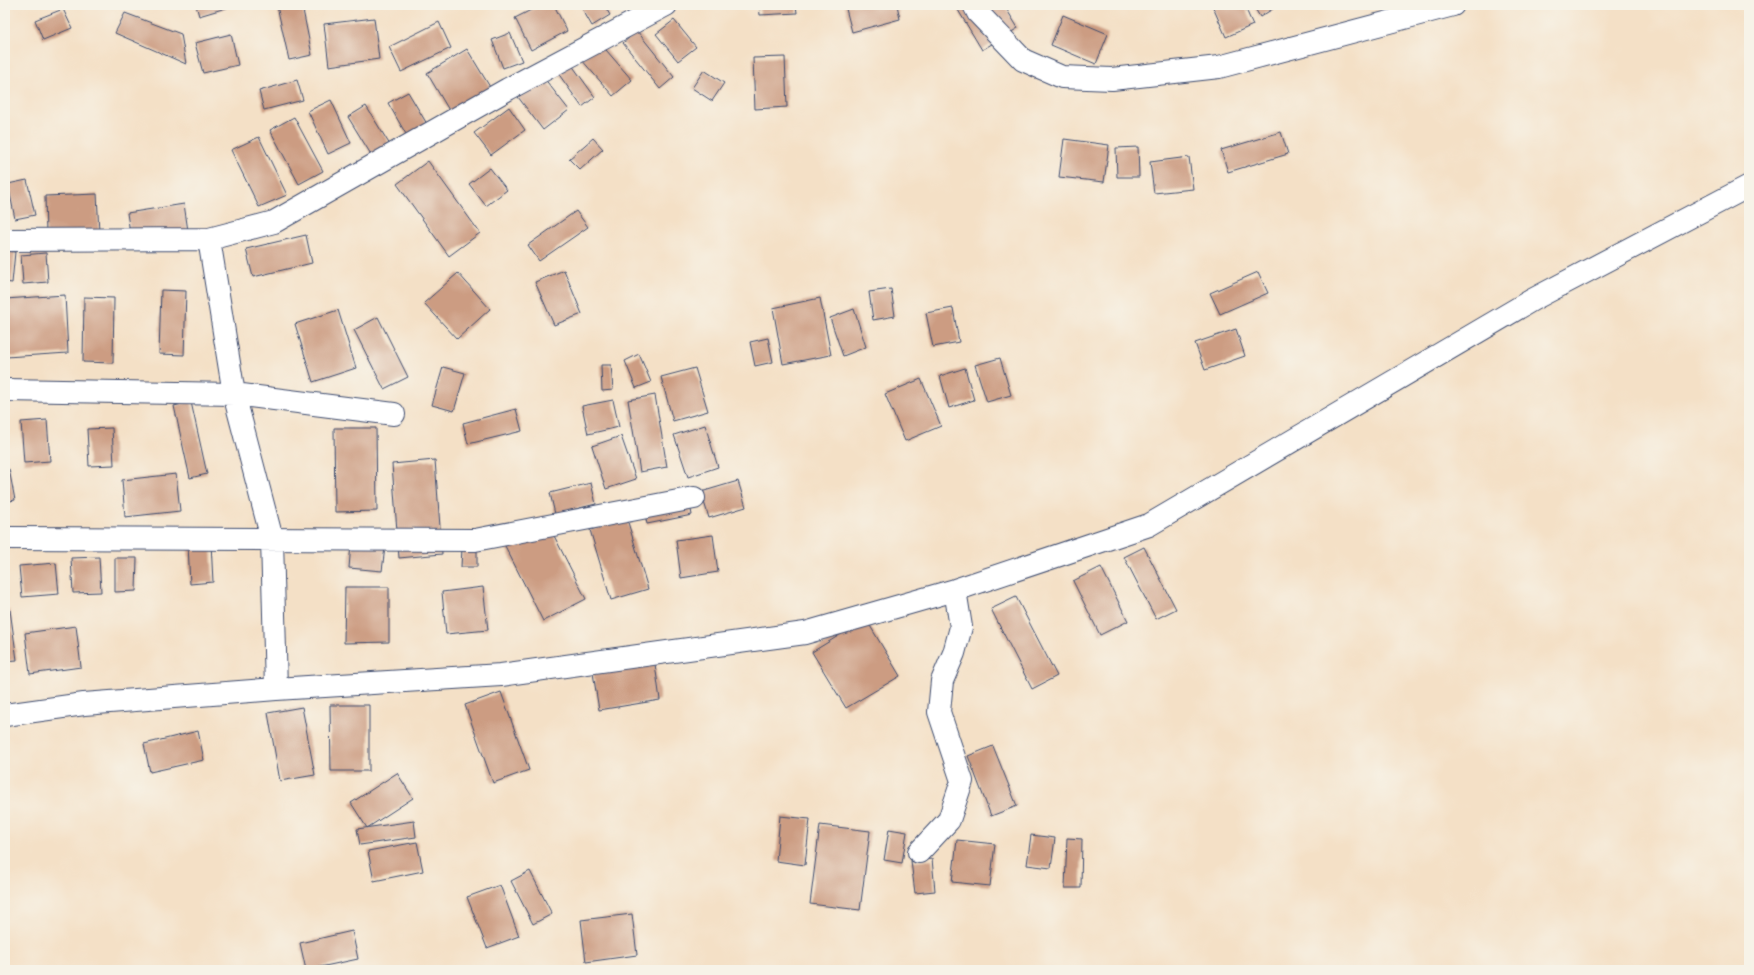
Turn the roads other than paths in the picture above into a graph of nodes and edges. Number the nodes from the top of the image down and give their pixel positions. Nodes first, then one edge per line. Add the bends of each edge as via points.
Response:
1 (666, 5) edge
2 (974, 5) edge
3 (1453, 5) edge
4 (1749, 186) edge
5 (209, 239) junction
6 (5, 240) edge
7 (5, 390) edge
8 (234, 394) junction
9 (394, 414) dead end
10 (694, 498) dead end
11 (5, 538) edge
12 (272, 539) junction
13 (955, 590) junction
14 (276, 689) junction
15 (5, 715) edge
16 (919, 852) dead end

1 - 5 street via 508,89 274,222
2 - 3 street via 978,13 1023,60 1062,78 1112,79 1219,67
4 - 13 street via 1532,300 1149,525
5 - 6 street
5 - 8 street
7 - 8 street
8 - 9 street
8 - 12 street
10 - 12 street via 475,540
11 - 12 street
12 - 14 street
13 - 14 street via 805,632 500,675
13 - 16 street via 961,627 954,653 942,681 939,712 962,781 949,820
14 - 15 street via 84,704

